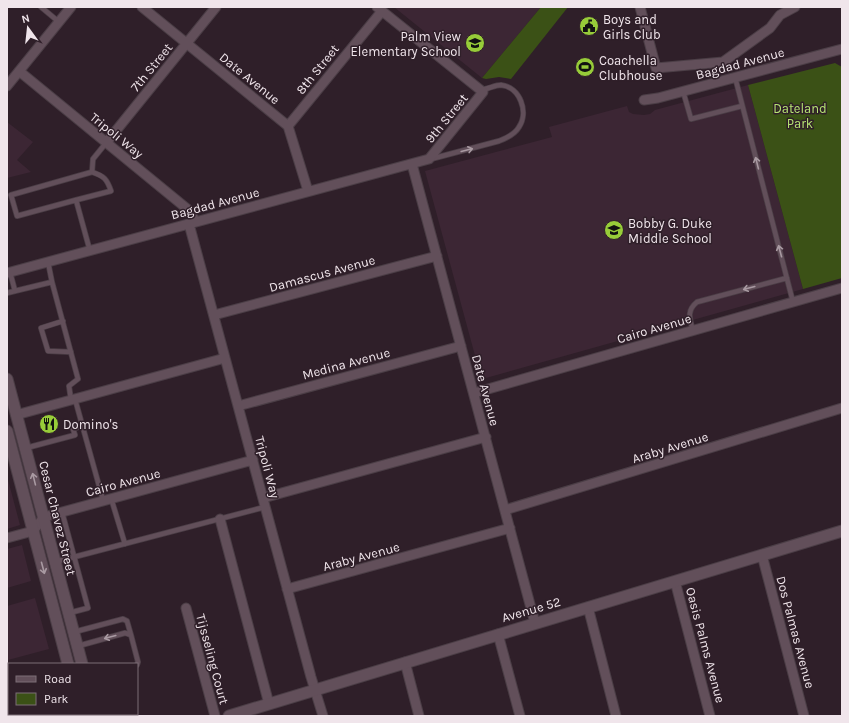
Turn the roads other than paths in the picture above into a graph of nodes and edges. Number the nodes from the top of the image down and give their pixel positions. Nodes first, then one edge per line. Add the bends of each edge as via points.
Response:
1 (41, 7) edge
2 (71, 7) edge
3 (142, 7) edge
4 (216, 7) edge
5 (640, 7) edge
6 (795, 7) edge
7 (379, 9) edge
8 (59, 22) junction
9 (187, 43) junction
10 (842, 49) edge
11 (19, 71) junction
12 (735, 77) junction
13 (7, 86) edge
14 (683, 91) junction
15 (483, 92) junction
16 (644, 100) dead end
17 (742, 106) junction
18 (288, 126) junction
19 (106, 143) junction
20 (429, 159) junction
21 (412, 164) junction
22 (92, 172) junction
23 (308, 191) junction
24 (76, 200) junction
25 (192, 223) junction
26 (90, 251) junction
27 (437, 256) junction
28 (48, 262) junction
29 (9, 272) edge
30 (787, 278) junction
31 (52, 282) junction
32 (842, 288) edge
33 (15, 291) junction
34 (7, 293) edge
35 (793, 302) junction
36 (214, 315) junction
37 (63, 321) junction
38 (693, 331) junction
39 (461, 346) junction
40 (71, 352) junction
41 (225, 358) junction
42 (7, 379) edge
43 (474, 393) junction
44 (73, 399) junction
45 (238, 406) junction
46 (842, 408) edge
47 (16, 415) junction
48 (82, 426) junction
49 (7, 431) edge
50 (486, 437) junction
51 (26, 448) junction
52 (253, 460) junction
53 (107, 499) junction
54 (264, 502) junction
55 (505, 510) junction
56 (62, 512) junction
57 (44, 516) junction
58 (220, 519) junction
59 (510, 528) junction
60 (33, 531) junction
61 (842, 531) edge
62 (7, 538) edge
63 (125, 544) junction
64 (762, 555) junction
65 (74, 557) junction
66 (55, 562) junction
67 (675, 581) junction
68 (288, 589) junction
69 (588, 607) junction
70 (186, 608) dead end
71 (69, 613) junction
72 (535, 622) junction
73 (74, 632) junction
74 (131, 634) junction
75 (498, 634) junction
76 (78, 646) junction
77 (405, 662) junction
78 (68, 663) edge
79 (82, 663) edge
80 (138, 663) edge
81 (315, 690) junction
82 (269, 704) junction
83 (215, 716) edge
84 (229, 716) edge
85 (323, 716) edge
86 (420, 716) edge
87 (520, 716) edge
88 (616, 716) edge
89 (710, 716) edge
90 (804, 716) edge

1 - 8 lane
2 - 8 street
3 - 9 street, Date Avenue
4 - 9 street, 7th Street
5 - 6 street via 656,68 723,62 770,28 780,15
7 - 15 street
7 - 18 street, 8th Street
8 - 11 street
9 - 18 street, Date Avenue
9 - 19 street, 7th Street
10 - 12 street, Bagdad Avenue
11 - 13 street
11 - 19 street, Tripoli Way
12 - 14 street, Bagdad Avenue
12 - 17 lane
14 - 16 street, Bagdad Avenue
14 - 17 lane via 691,119
15 - 20 street, 9th Street
20 -> 15 lane via 499,141 516,132 523,114 522,103 517,95 500,85 485,89
30 -> 17 lane
18 - 23 street
19 - 22 lane via 93,160
19 - 25 street, Tripoli Way via 191,212
20 - 21 street, Bagdad Avenue
21 - 23 street, Bagdad Avenue
21 - 27 street, Date Avenue
22 - 24 lane via 102,176 111,191
22 - 24 lane via 11,195 17,216
23 - 25 street, Bagdad Avenue
24 - 26 lane
25 - 26 street, Bagdad Avenue
25 - 36 street, Tripoli Way
26 - 28 street, Bagdad Avenue
27 - 36 street, Damascus Avenue
27 - 39 street, Date Avenue
28 - 29 street, Bagdad Avenue
28 - 31 lane
29 - 33 lane
30 - 35 lane
30 -> 38 lane via 697,302 691,307 689,316
31 - 33 lane
31 - 37 lane
32 - 35 street, Cairo Avenue
33 - 34 lane
35 - 38 street, Cairo Avenue
36 - 41 street, Tripoli Way
37 - 40 lane
37 - 40 lane via 41,328 48,351
38 - 43 street, Cairo Avenue
39 - 43 street, Date Avenue
39 - 45 street, Medina Avenue
40 - 44 lane via 78,379 69,386
41 - 44 street
41 - 45 street, Tripoli Way
42 - 47 main road, Cesar Chavez Street
43 - 50 street, Date Avenue
44 - 47 street
44 - 48 lane
45 - 52 street, Tripoli Way
46 - 55 street, Araby Avenue
47 - 51 main road, Cesar Chavez Street
48 - 51 lane via 73,429 75,435
48 - 53 lane
49 - 60 main road, Cesar Chavez Street
50 - 54 street
50 - 55 street, Date Avenue
57 -> 51 main road, Cesar Chavez Street
52 - 53 street, Cairo Avenue
52 - 54 street, Tripoli Way
53 - 56 street, Cairo Avenue
53 - 63 lane
54 - 58 lane
54 - 68 street, Tripoli Way
55 - 59 street, Date Avenue
56 - 57 street, Cairo Avenue
56 - 65 lane
57 - 60 street
57 - 66 main road, Cesar Chavez Street
58 - 63 lane
58 - 82 street
59 - 68 street, Araby Avenue
59 - 72 street, Date Avenue
60 - 62 street
60 -> 78 main road, Cesar Chavez Street
61 - 64 main road, Avenue 52
63 - 65 lane
64 - 67 main road, Avenue 52
64 - 90 street, Dos Palmas Avenue
65 - 66 lane
65 - 71 lane via 88,608
66 - 71 main road, Cesar Chavez Street
67 - 69 main road, Avenue 52
67 - 89 street, Oasis Palms Avenue
68 - 81 street, Tripoli Way
69 - 72 main road, Avenue 52
69 - 88 street
70 - 83 street, Tijsseling Court
71 - 73 main road, Cesar Chavez Street
72 - 75 main road, Avenue 52
73 - 74 lane via 123,619 127,620
73 - 76 main road, Cesar Chavez Street
74 -> 76 lane
74 - 80 lane
75 - 77 main road, Avenue 52
75 - 87 street
76 - 79 main road, Cesar Chavez Street
77 - 81 main road, Avenue 52
77 - 86 street
81 - 82 main road, Avenue 52
81 - 85 street, Tripoli Way
82 - 84 main road, Avenue 52

